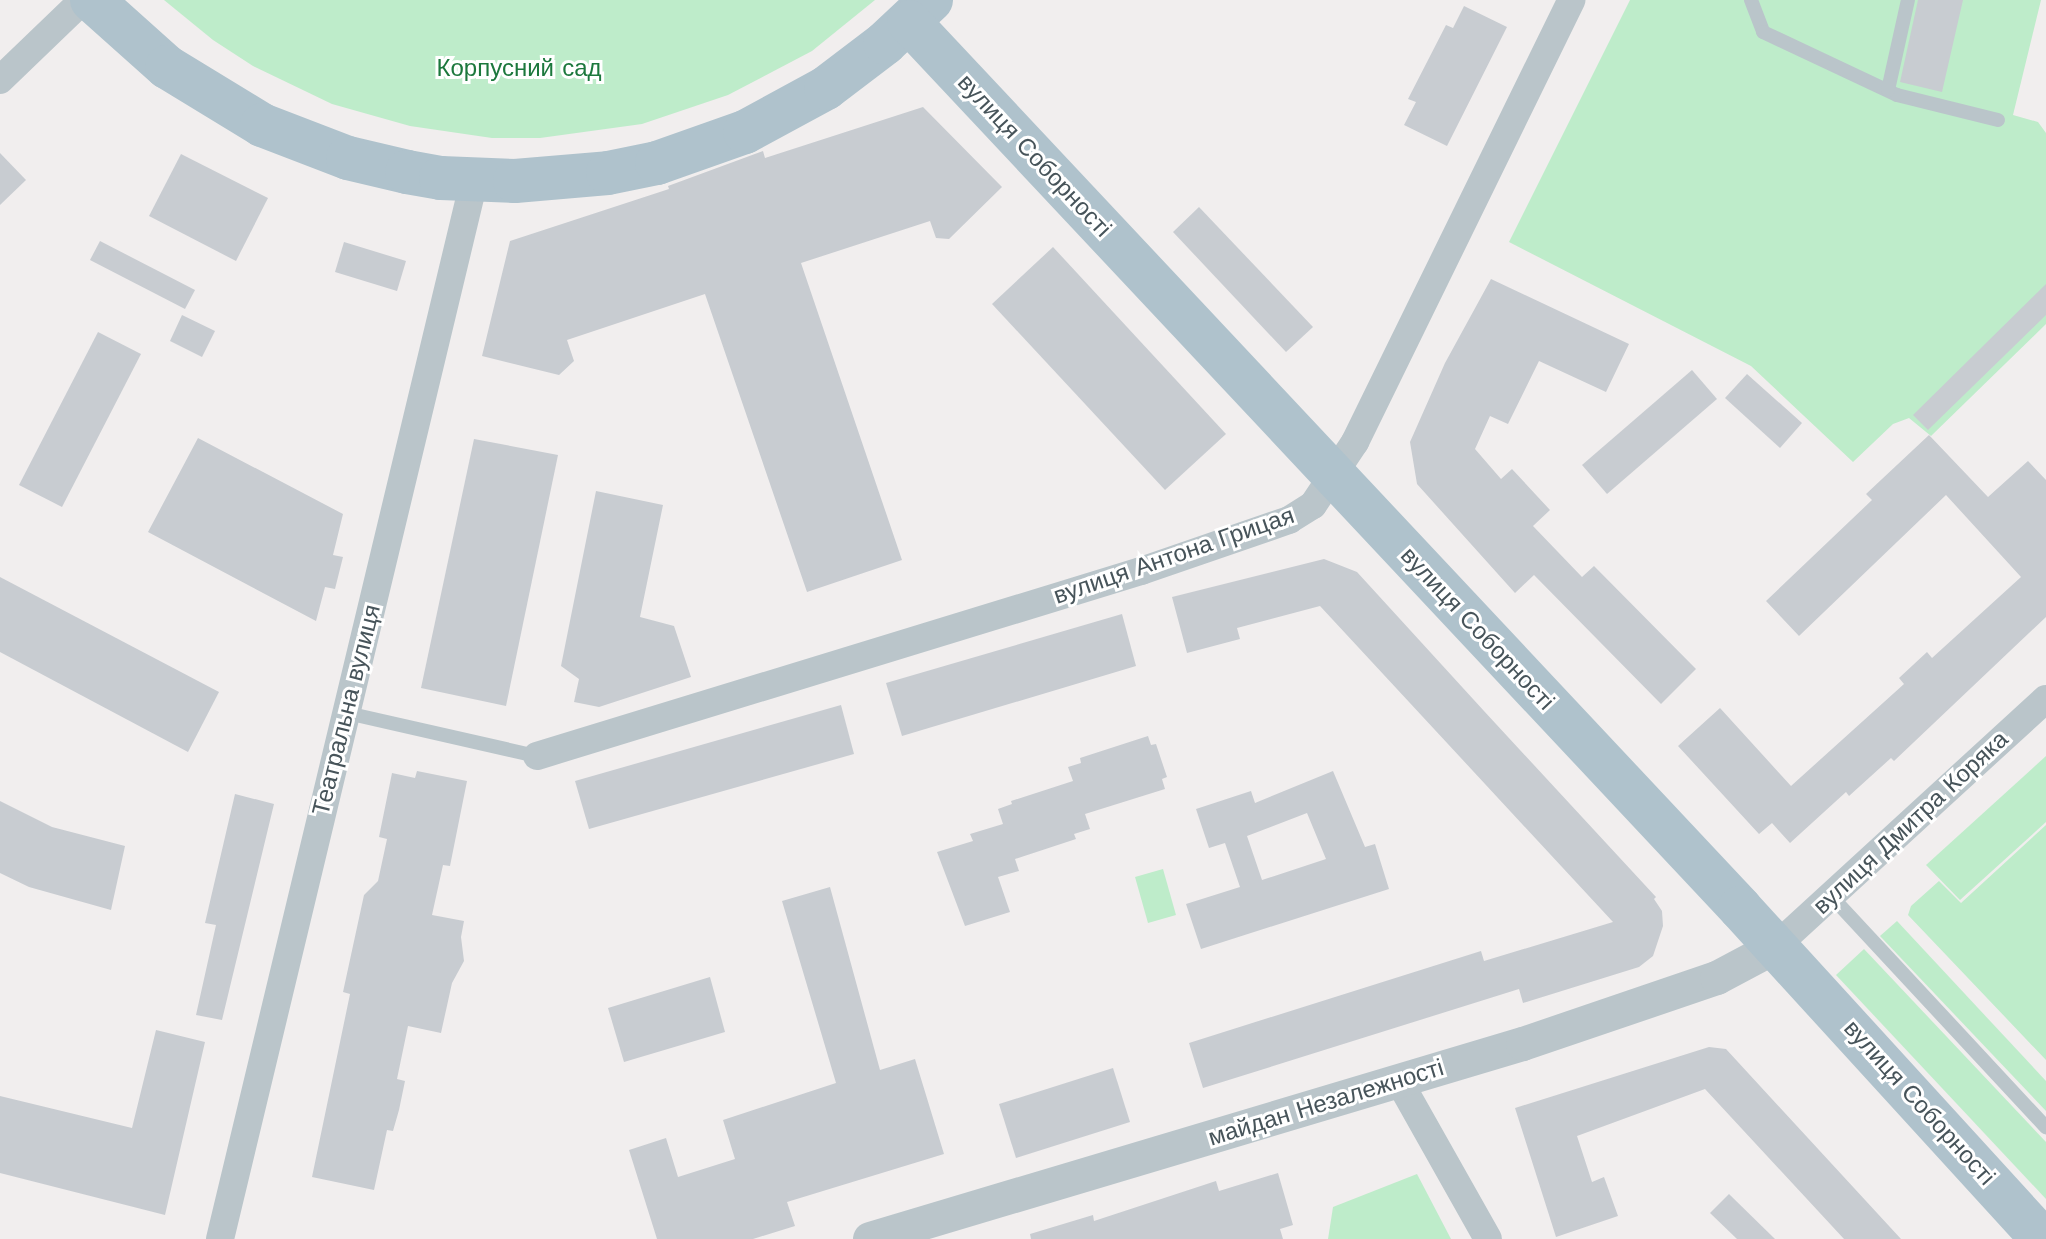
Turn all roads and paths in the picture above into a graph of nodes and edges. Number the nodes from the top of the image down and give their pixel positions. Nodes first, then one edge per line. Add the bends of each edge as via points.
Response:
1 (83, 0) edge
2 (92, 0) edge
3 (1572, 0) edge
4 (1751, 0) edge
5 (1908, 0) edge
6 (920, 11) edge
7 (0, 80) edge
8 (1888, 90) junction
9 (1998, 120) dead end
10 (474, 181) junction
11 (1334, 476) junction
12 (2046, 699) edge
13 (347, 713) junction
14 (537, 756) joint
15 (1831, 896) junction
16 (1775, 947) junction
17 (1399, 1081) junction
18 (2046, 1127) edge
19 (220, 1239) edge
20 (870, 1239) edge
21 (1488, 1239) edge
22 (2042, 1239) edge

1 - 7 street
2 - 10 main road, вулиця Соборності via 167,67 262,125 348,158
3 - 11 street, вулиця Антона Грицая
4 - 8 lane via 1763,32
5 - 8 lane
6 - 10 main road, вулиця Соборності via 826,88 784,113 701,149 608,173
6 - 11 main road, вулиця Соборності
8 - 9 lane
10 - 13 street, Театральна вулиця
11 - 14 street, вулиця Антона Грицая via 1313,505 1289,520 1141,571
11 - 16 main road, вулиця Соборності
12 - 15 street, вулиця Дмитра Коряка
13 - 14 lane
13 - 19 street, Театральна вулиця
15 - 16 street, вулиця Дмитра Коряка
15 - 18 lane
16 - 17 street, майдан Незалежності via 1717,978
16 - 22 main road, вулиця Соборності
17 - 20 street, майдан Незалежності
17 - 21 street

